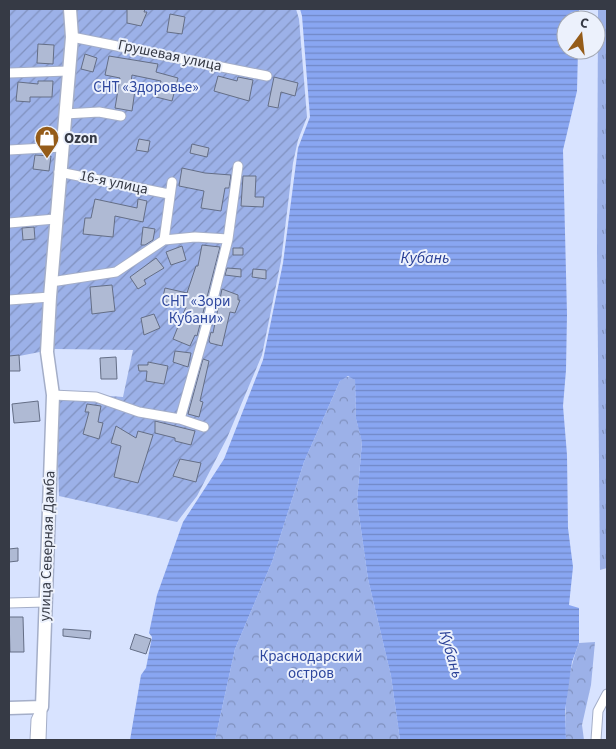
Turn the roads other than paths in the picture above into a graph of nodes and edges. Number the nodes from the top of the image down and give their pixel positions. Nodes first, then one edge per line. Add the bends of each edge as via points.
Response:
1 (70, 9) edge
2 (72, 37) junction
3 (68, 71) junction
4 (9, 73) edge
5 (267, 76) dead end
6 (65, 114) junction
7 (121, 116) dead end
8 (62, 147) junction
9 (9, 150) edge
10 (238, 166) dead end
11 (59, 172) junction
12 (172, 182) dead end
13 (169, 194) junction
14 (55, 219) junction
15 (9, 223) edge
16 (228, 239) junction
17 (164, 240) junction
18 (51, 282) junction
19 (50, 297) junction
20 (9, 300) edge
21 (53, 395) junction
22 (180, 418) junction
23 (204, 427) dead end
24 (45, 602) junction
25 (9, 603) edge
26 (607, 694) edge
27 (42, 707) junction
28 (9, 708) edge
29 (35, 740) edge
30 (41, 740) edge
31 (596, 740) edge

1 - 2 street, улица Северная Дамба
2 - 3 street, улица Северная Дамба
2 - 5 street, Грушевая улица
3 - 4 street
3 - 6 street, улица Северная Дамба
6 - 7 street via 91,111
6 - 8 street, улица Северная Дамба
8 - 9 street
8 - 11 street, улица Северная Дамба
10 - 16 street
11 - 13 street, 16-я улица
11 - 14 street, улица Северная Дамба
12 - 13 street
13 - 17 street
14 - 15 street
14 - 18 street, улица Северная Дамба
16 - 17 street via 195,237
16 - 22 street
17 - 18 street via 116,272
18 - 19 street, улица Северная Дамба
19 - 20 street
19 - 21 street, улица Северная Дамба via 47,352
21 - 22 street via 96,397 139,412
21 - 24 street, улица Северная Дамба
22 - 23 street
24 - 25 street
24 - 27 street, улица Северная Дамба
26 - 31 street via 598,711
27 - 28 street
27 - 29 street via 36,720
27 - 30 street, улица Северная Дамба

